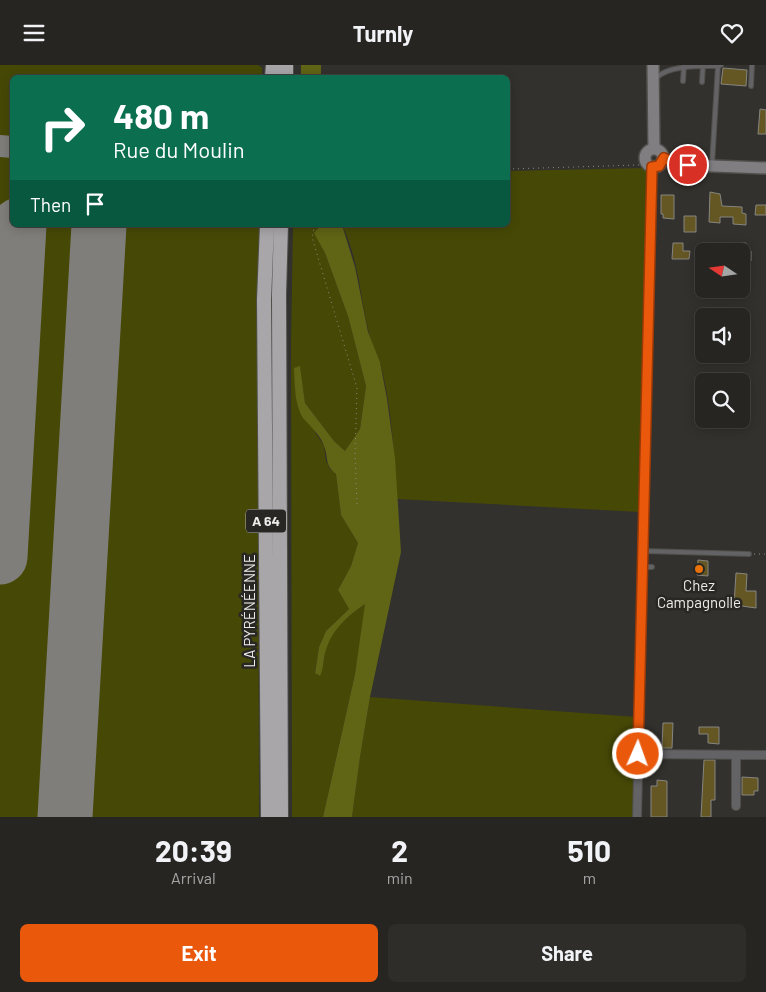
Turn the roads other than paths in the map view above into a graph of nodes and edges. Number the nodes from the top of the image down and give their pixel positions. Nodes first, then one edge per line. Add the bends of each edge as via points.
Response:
1 (653, 65) edge
2 (668, 65) edge
3 (684, 65) edge
4 (702, 65) edge
5 (752, 65) edge
6 (720, 66) edge
7 (676, 68) junction
8 (683, 81) dead end
9 (653, 82) junction
10 (702, 82) dead end
11 (751, 86) dead end
12 (654, 149) junction
13 (664, 158) junction
14 (649, 165) junction
15 (712, 167) junction
16 (766, 169) edge
17 (267, 227) edge
18 (281, 227) edge
19 (644, 551) junction
20 (749, 554) road end
21 (638, 754) junction
22 (736, 755) junction
23 (766, 755) edge
24 (736, 806) dead end
25 (268, 817) edge
26 (281, 817) edge
27 (637, 817) edge

1 - 9 street
2 - 7 lane
3 - 4 lane
3 - 7 lane
3 - 8 lane
4 - 6 lane
4 - 10 lane
5 - 11 lane
6 - 15 lane
7 - 9 lane via 664,70
9 - 12 street
12 - 13 street
12 - 14 street via 646,153
13 - 14 street via 659,166
13 - 15 street via 677,164
14 - 19 street
15 - 16 street
17 - 25 highway, LA PYRÉNÉENNE / A 64 via 264,301
18 - 26 highway, LA PYRÉNÉENNE / A 64
19 - 20 lane
19 - 21 street via 648,567
21 - 22 street
21 - 27 street
22 - 23 street
22 - 24 street

